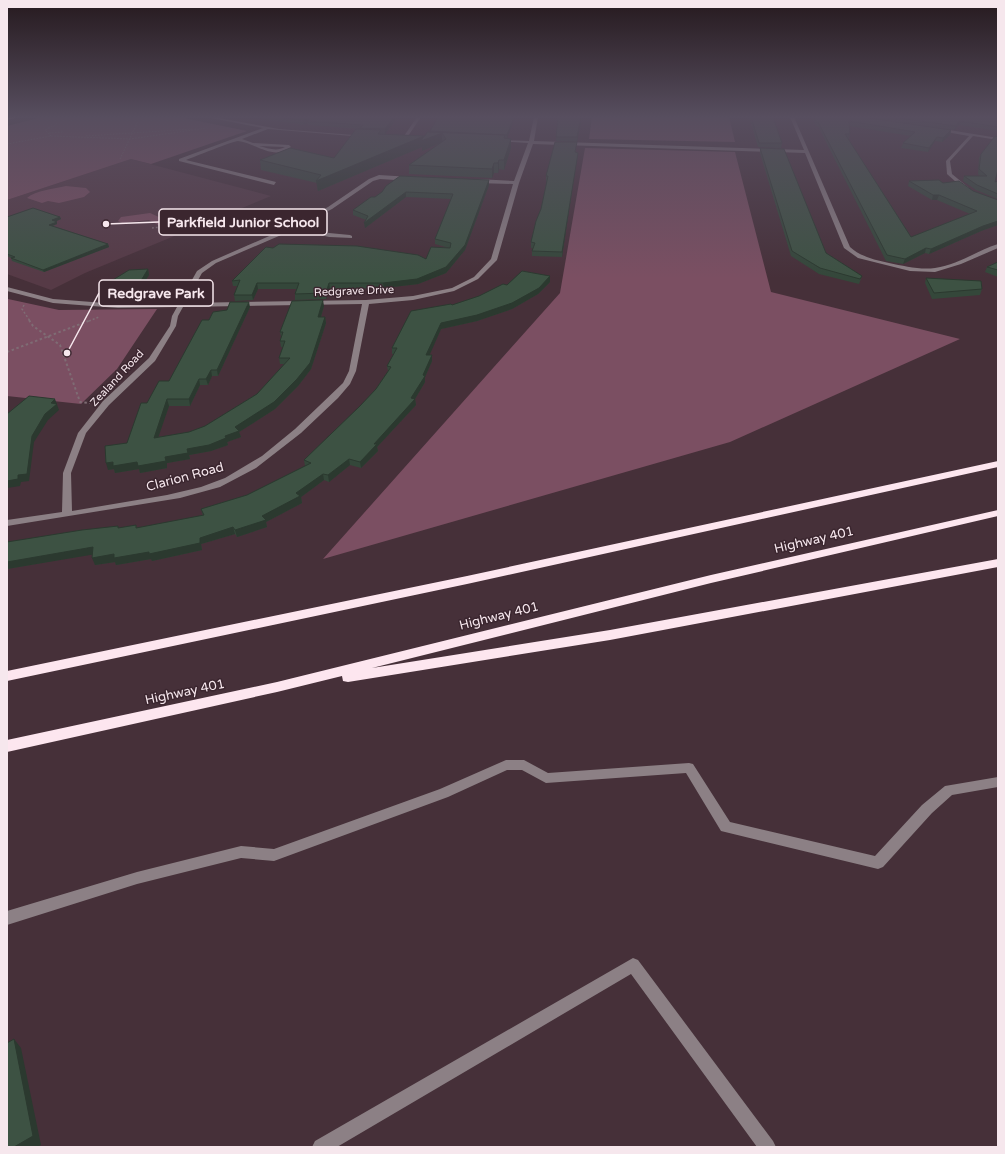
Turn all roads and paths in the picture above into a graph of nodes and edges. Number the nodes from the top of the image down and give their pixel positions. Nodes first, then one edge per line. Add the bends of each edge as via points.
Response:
1 (225, 171) edge
2 (521, 171) edge
3 (815, 171) edge
4 (950, 171) edge
5 (419, 179) edge
6 (470, 181) edge
7 (274, 183) edge
8 (516, 183) junction
9 (970, 192) edge
10 (296, 226) junction
11 (152, 228) dead end
12 (350, 236) dead end
13 (998, 246) edge
14 (7, 289) edge
15 (34, 297) junction
16 (366, 302) junction
17 (182, 305) junction
18 (118, 306) junction
19 (50, 337) junction
20 (7, 352) edge
21 (105, 405) junction
22 (997, 464) edge
23 (998, 513) edge
24 (67, 514) junction
25 (7, 523) edge
26 (998, 563) edge
27 (7, 676) edge
28 (277, 687) junction
29 (7, 746) edge
30 (998, 782) edge
31 (7, 918) edge
32 (322, 1147) edge
33 (767, 1147) edge

1 - 7 street
2 - 8 street, Redgrave Drive
3 - 13 street via 847,248 861,258 910,269 934,270
4 - 9 street via 958,183
5 - 10 street, Zealand Road via 379,177 371,180 340,202
6 - 8 street
8 - 16 street, Redgrave Drive via 494,260 476,278 454,289 413,298
10 - 11 path via 236,210 219,213 202,222
10 - 12 street via 329,235
10 - 17 street, Zealand Road via 206,266 199,272
14 - 15 street, Redgrave Drive
15 - 18 street, Redgrave Drive via 69,303
15 - 19 path via 22,307 23,311 33,326
16 - 17 street, Redgrave Drive
16 - 24 street, Clarion Road via 353,368 345,385 332,401 267,458 215,485 165,498
17 - 18 street, Redgrave Drive
17 - 21 street, Zealand Road via 173,326 152,359
18 - 19 path via 108,313
19 - 20 path
19 - 21 path via 63,349 80,402
21 - 24 street, Zealand Road via 82,433 76,445 67,473
22 - 27 highway via 459,582
23 - 28 highway, Highway 401 via 703,581
24 - 25 street, Clarion Road
26 - 28 highway via 610,635
28 - 29 highway, Highway 401
30 - 31 street via 949,790 927,809 878,863 726,827 689,768 546,778 524,765 506,765 444,793 274,855 242,852 137,878
32 - 33 street via 633,965

